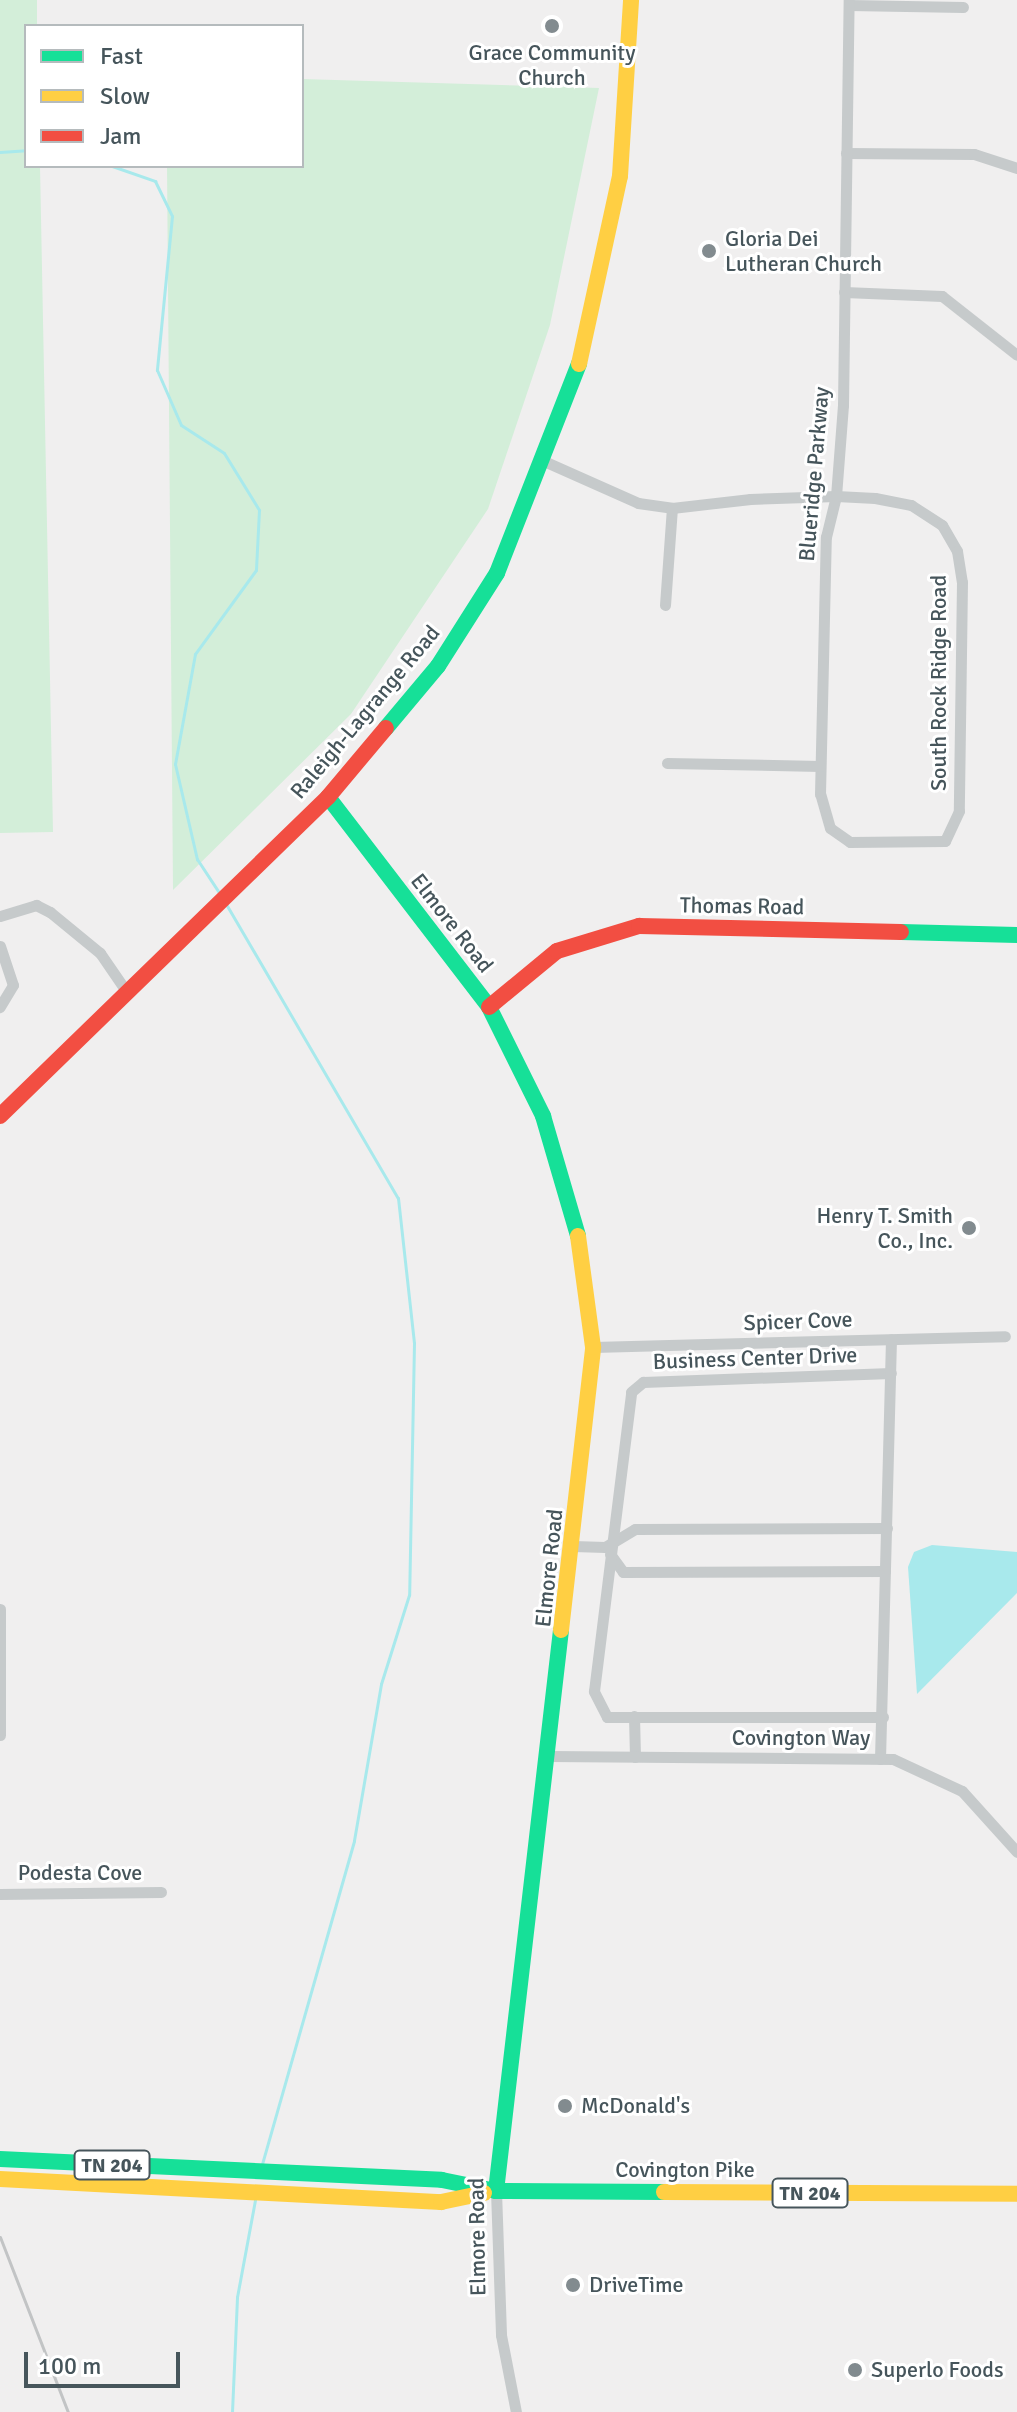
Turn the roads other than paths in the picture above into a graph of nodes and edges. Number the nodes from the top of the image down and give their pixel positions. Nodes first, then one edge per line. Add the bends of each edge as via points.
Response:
1 (631, 0) edge
2 (849, 2) edge
3 (963, 7) dead end
4 (846, 153) junction
5 (1017, 168) edge
6 (844, 292) junction
7 (1017, 355) edge
8 (546, 462) junction
9 (836, 496) junction
10 (672, 508) junction
11 (665, 605) dead end
12 (667, 763) dead end
13 (820, 766) junction
14 (328, 797) junction
15 (945, 841) joint
16 (0, 916) edge
17 (1017, 935) edge
18 (0, 946) edge
19 (126, 991) junction
20 (0, 1007) edge
21 (489, 1007) junction
22 (0, 1116) edge
23 (1005, 1336) dead end
24 (891, 1339) junction
25 (593, 1347) junction
26 (891, 1373) junction
27 (887, 1528) junction
28 (573, 1546) junction
29 (611, 1549) junction
30 (885, 1571) junction
31 (0, 1609) edge
32 (634, 1716) junction
33 (883, 1717) junction
34 (0, 1735) edge
35 (549, 1756) junction
36 (635, 1757) junction
37 (880, 1759) junction
38 (1017, 1852) edge
39 (161, 1892) dead end
40 (0, 1894) edge
41 (0, 2159) edge
42 (8, 2179) edge
43 (496, 2191) junction
44 (1017, 2194) edge
45 (516, 2412) edge

1 - 8 main road, Raleigh-Lagrange Road via 620,176 592,324
2 - 3 street
2 - 4 street, Blueridge Parkway
4 - 5 street via 974,154
4 - 6 street, Blueridge Parkway
6 - 7 street via 942,296
6 - 9 street, Blueridge Parkway
8 - 10 street via 602,490
8 - 14 main road, Raleigh-Lagrange Road via 497,573 446,652
9 - 10 street
9 - 13 street, Blueridge Parkway via 826,537
9 - 15 street, South Rock Ridge Road via 911,505 942,525 957,551 962,582 959,811
10 - 11 street
12 - 13 street
13 - 15 street, Blueridge Parkway via 822,813 840,837 916,847
14 - 19 main road, Raleigh-Lagrange Road
14 - 21 main road, Elmore Road
16 - 19 street via 36,905 50,912 100,953
17 - 21 main road, Thomas Road via 639,926 557,951
18 - 20 street via 13,985
19 - 22 main road, Raleigh-Lagrange Road
21 - 25 main road, Elmore Road via 564,1175 584,1258
23 - 24 street, Spicer Cove
24 - 25 street, Spicer Cove
24 - 26 street
25 - 28 main road, Elmore Road
26 - 27 street
26 - 29 street, Business Center Drive via 643,1382 631,1392
27 - 29 street via 635,1529
27 - 30 street
28 - 29 street
28 - 35 main road, Elmore Road
29 - 30 street via 623,1572
29 - 32 street, Business Center Drive via 596,1707 607,1717
30 - 33 street
31 - 34 street
32 - 33 street
32 - 36 street
33 - 37 street
35 - 36 street, Covington Way
35 - 43 main road, Elmore Road
36 - 37 street, Covington Way
37 - 38 street, Covington Way via 928,1771 962,1791
39 - 40 street, Podesta Cove
41 - 43 main road, Covington Pike / TN 204 via 325,2175
42 - 43 main road, Covington Pike / TN 204 via 441,2202
43 - 44 main road, Covington Pike / TN 204
43 - 45 street, Elmore Road via 501,2335

